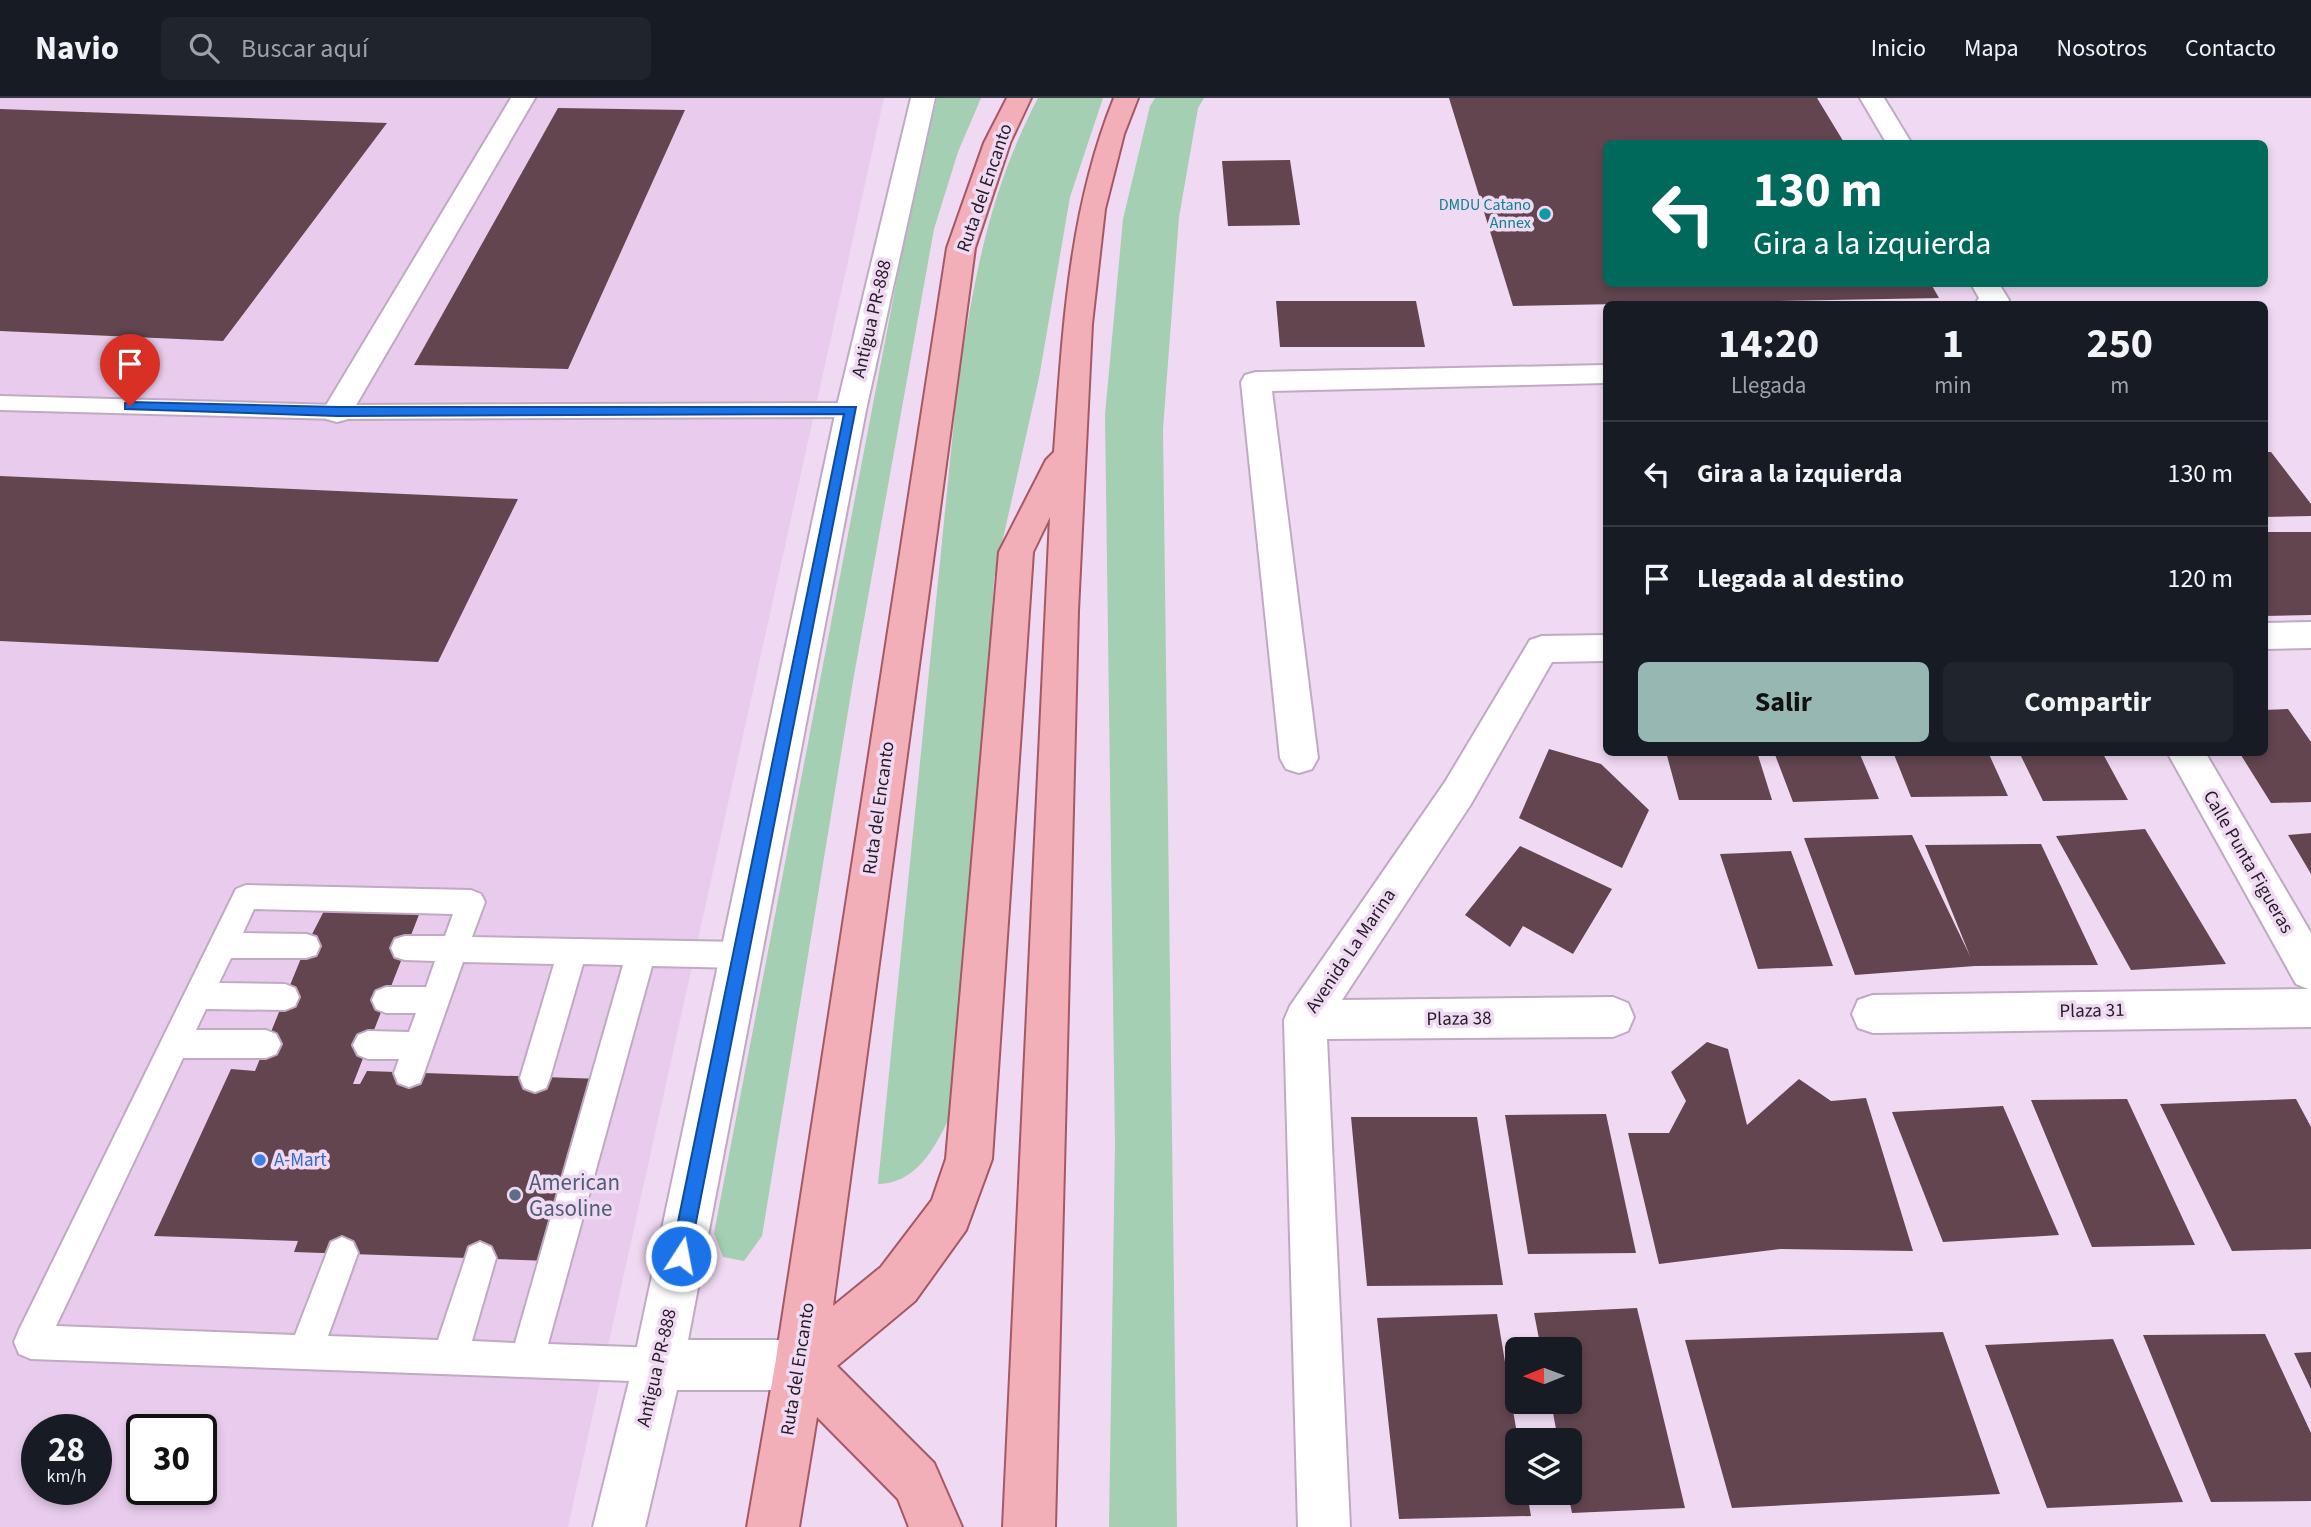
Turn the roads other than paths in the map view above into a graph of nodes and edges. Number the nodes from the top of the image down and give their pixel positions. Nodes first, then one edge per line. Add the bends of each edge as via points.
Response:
1 (523, 98) edge
2 (923, 98) edge
3 (1018, 98) edge
4 (1126, 98) edge
5 (1872, 98) edge
6 (1898, 140) edge
7 (1603, 374) edge
8 (0, 403) edge
9 (851, 410) junction
10 (337, 412) junction
11 (1070, 444) junction
12 (2311, 635) edge
13 (2268, 636) edge
14 (1603, 648) edge
15 (2187, 756) edge
16 (1299, 758) dead end
17 (222, 945) junction
18 (306, 946) dead end
19 (405, 948) dead end
20 (454, 948) junction
21 (572, 952) junction
22 (641, 953) junction
23 (742, 955) junction
24 (2311, 971) edge
25 (197, 996) junction
26 (285, 997) dead end
27 (386, 1000) dead end
28 (436, 1000) junction
29 (2311, 1008) edge
30 (1873, 1014) dead end
31 (1613, 1017) dead end
32 (1305, 1020) junction
33 (174, 1044) junction
34 (266, 1044) dead end
35 (368, 1045) dead end
36 (414, 1060) joint
37 (535, 1077) dead end
38 (342, 1253) dead end
39 (480, 1258) dead end
40 (305, 1352) junction
41 (450, 1357) junction
42 (527, 1359) junction
43 (658, 1365) junction
44 (800, 1365) junction
45 (619, 1527) edge
46 (774, 1527) edge
47 (936, 1527) edge
48 (1028, 1527) edge
49 (1324, 1527) edge

1 - 10 street
2 - 9 street, Antigua PR-888
3 - 44 main road, Ruta del Encanto via 997,143 961,248
4 - 11 main road via 1107,141 1088,219
5 - 6 street
7 - 16 street via 1256,382
8 - 10 lane
9 - 10 lane
9 - 23 street, Antigua PR-888
11 - 44 main road via 1016,552 968,1159 950,1214 898,1284
11 - 48 main road via 1051,863 1040,1311
12 - 13 street
14 - 32 street, Avenida La Marina via 1542,649 1458,793
15 - 24 street, Calle Punta Figueras
17 - 18 lane
17 - 20 lane via 246,897 471,902
17 - 25 lane
19 - 20 lane
20 - 21 lane
20 - 28 lane
21 - 22 lane
21 - 37 lane
22 - 23 lane
22 - 42 lane
23 - 43 street, Antigua PR-888
25 - 26 lane
25 - 33 lane
27 - 28 lane
28 - 36 lane
29 - 30 street, Plaza 31
31 - 32 street, Plaza 38
32 - 49 street, Avenida La Marina
33 - 34 lane
33 - 40 lane via 31,1342
35 - 36 lane
38 - 40 lane
39 - 41 lane
40 - 41 lane
41 - 42 lane
42 - 43 lane
43 - 44 street
43 - 45 street, Antigua PR-888
44 - 46 main road, Ruta del Encanto
44 - 47 main road via 916,1480

